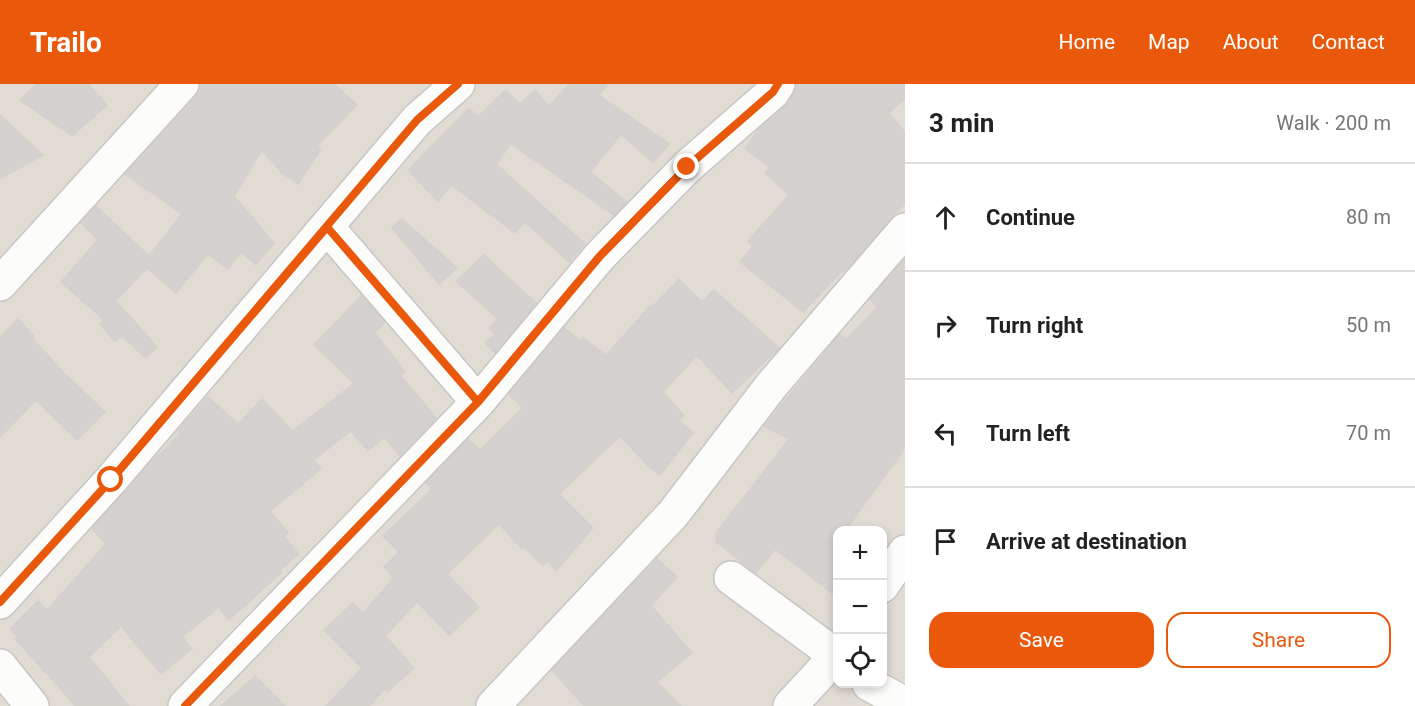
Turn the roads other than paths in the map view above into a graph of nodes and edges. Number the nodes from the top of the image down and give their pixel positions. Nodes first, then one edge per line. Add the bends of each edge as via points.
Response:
1 (181, 84) edge
2 (458, 84) edge
3 (778, 84) edge
4 (327, 227) junction
5 (905, 230) edge
6 (0, 284) edge
7 (478, 402) junction
8 (905, 552) edge
9 (731, 578) dead end
10 (886, 580) edge
11 (0, 602) edge
12 (833, 653) edge
13 (833, 660) edge
14 (0, 666) edge
15 (877, 693) edge
16 (905, 704) edge
17 (32, 706) edge
18 (185, 706) edge
19 (493, 706) edge
20 (790, 706) edge

1 - 6 street
2 - 4 street via 417,120
3 - 7 street via 687,167 600,256
4 - 7 street
4 - 11 street via 111,480
5 - 19 street via 771,386 673,514
7 - 18 street
8 - 10 street
9 - 12 street
13 - 20 street
14 - 17 street
15 - 16 street

